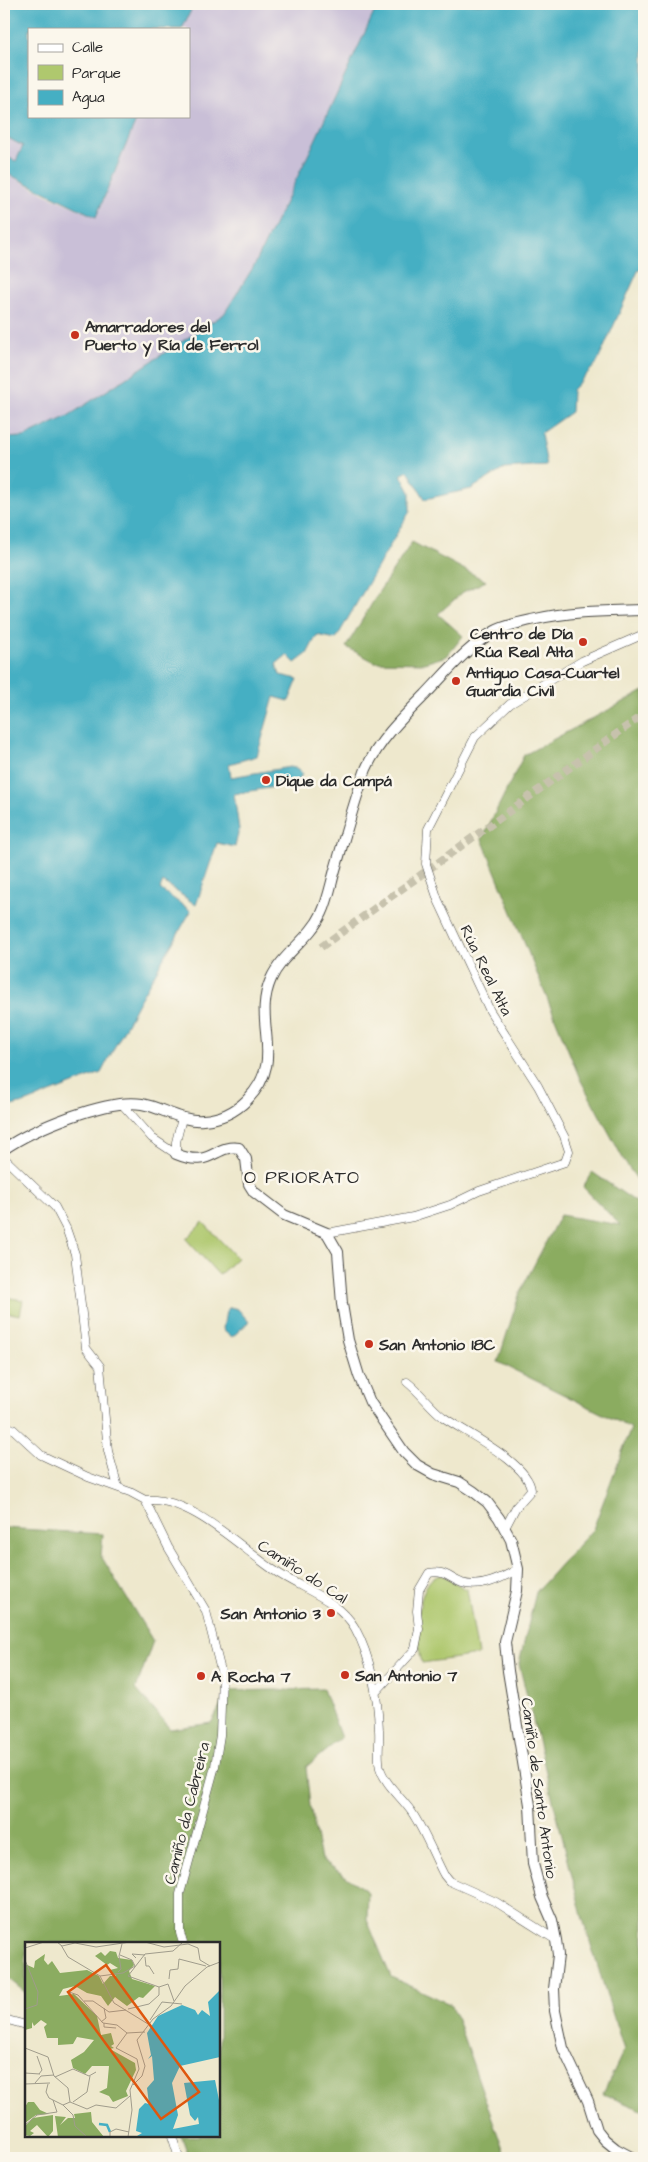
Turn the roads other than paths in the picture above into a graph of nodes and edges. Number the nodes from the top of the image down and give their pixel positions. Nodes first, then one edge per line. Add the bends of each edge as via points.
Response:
1 (644, 610) edge
2 (644, 634) edge
3 (121, 1103) junction
4 (182, 1118) junction
5 (4, 1149) edge
6 (176, 1154) junction
7 (4, 1158) edge
8 (327, 1233) junction
9 (407, 1382) dead end
10 (4, 1425) edge
11 (118, 1487) junction
12 (145, 1500) junction
13 (505, 1528) junction
14 (518, 1569) junction
15 (375, 1693) junction
16 (556, 1940) junction
17 (183, 1942) edge
18 (4, 2019) edge
19 (25, 2025) edge
20 (172, 2137) edge
21 (180, 2158) edge
22 (633, 2158) edge

1 - 4 street via 587,610 499,629 469,651 393,728 374,752 366,769 322,913 307,936 278,966 270,981 265,1007 266,1072 249,1098 230,1113 204,1120
2 - 8 street, Rúa Real Alta via 582,660 510,704 475,737 428,829 426,864 438,900 490,1011 538,1086 564,1136 569,1151 565,1162 413,1217
3 - 4 street via 152,1106
3 - 5 street via 97,1108 38,1130
3 - 6 street via 152,1138
4 - 6 street
6 - 8 street via 197,1160 228,1148 239,1148 244,1154 249,1184 254,1192 284,1215
7 - 11 street via 55,1207 66,1228 75,1254 86,1348 100,1366 108,1451
8 - 13 street, Camiño de Santo Antonio via 338,1252 348,1340 370,1402 411,1460 433,1474 459,1482 473,1491 487,1502
9 - 13 street via 442,1416 494,1448 528,1482 531,1490 516,1507
10 - 11 street via 13,1429 41,1455 88,1478
11 - 12 street
12 - 15 street, Camiño do Cal via 176,1505 196,1514 279,1574 305,1587 348,1617 364,1648
12 - 17 street, Camiño da Cabreira via 206,1611 222,1675 220,1736 215,1766 180,1894
13 - 14 street, Camiño de Santo Antonio
14 - 15 street via 498,1580 472,1584 460,1582 444,1572 429,1573 419,1590 416,1649
14 - 16 street, Camiño de Santo Antonio via 517,1591 505,1642 530,1804 533,1864
15 - 16 street, Camiño do Cal via 380,1769 411,1811 444,1875 449,1881 496,1902
16 - 22 street, Camiño de Santo Antonio via 555,2011 563,2048 604,2140
18 - 19 street
20 - 21 street

